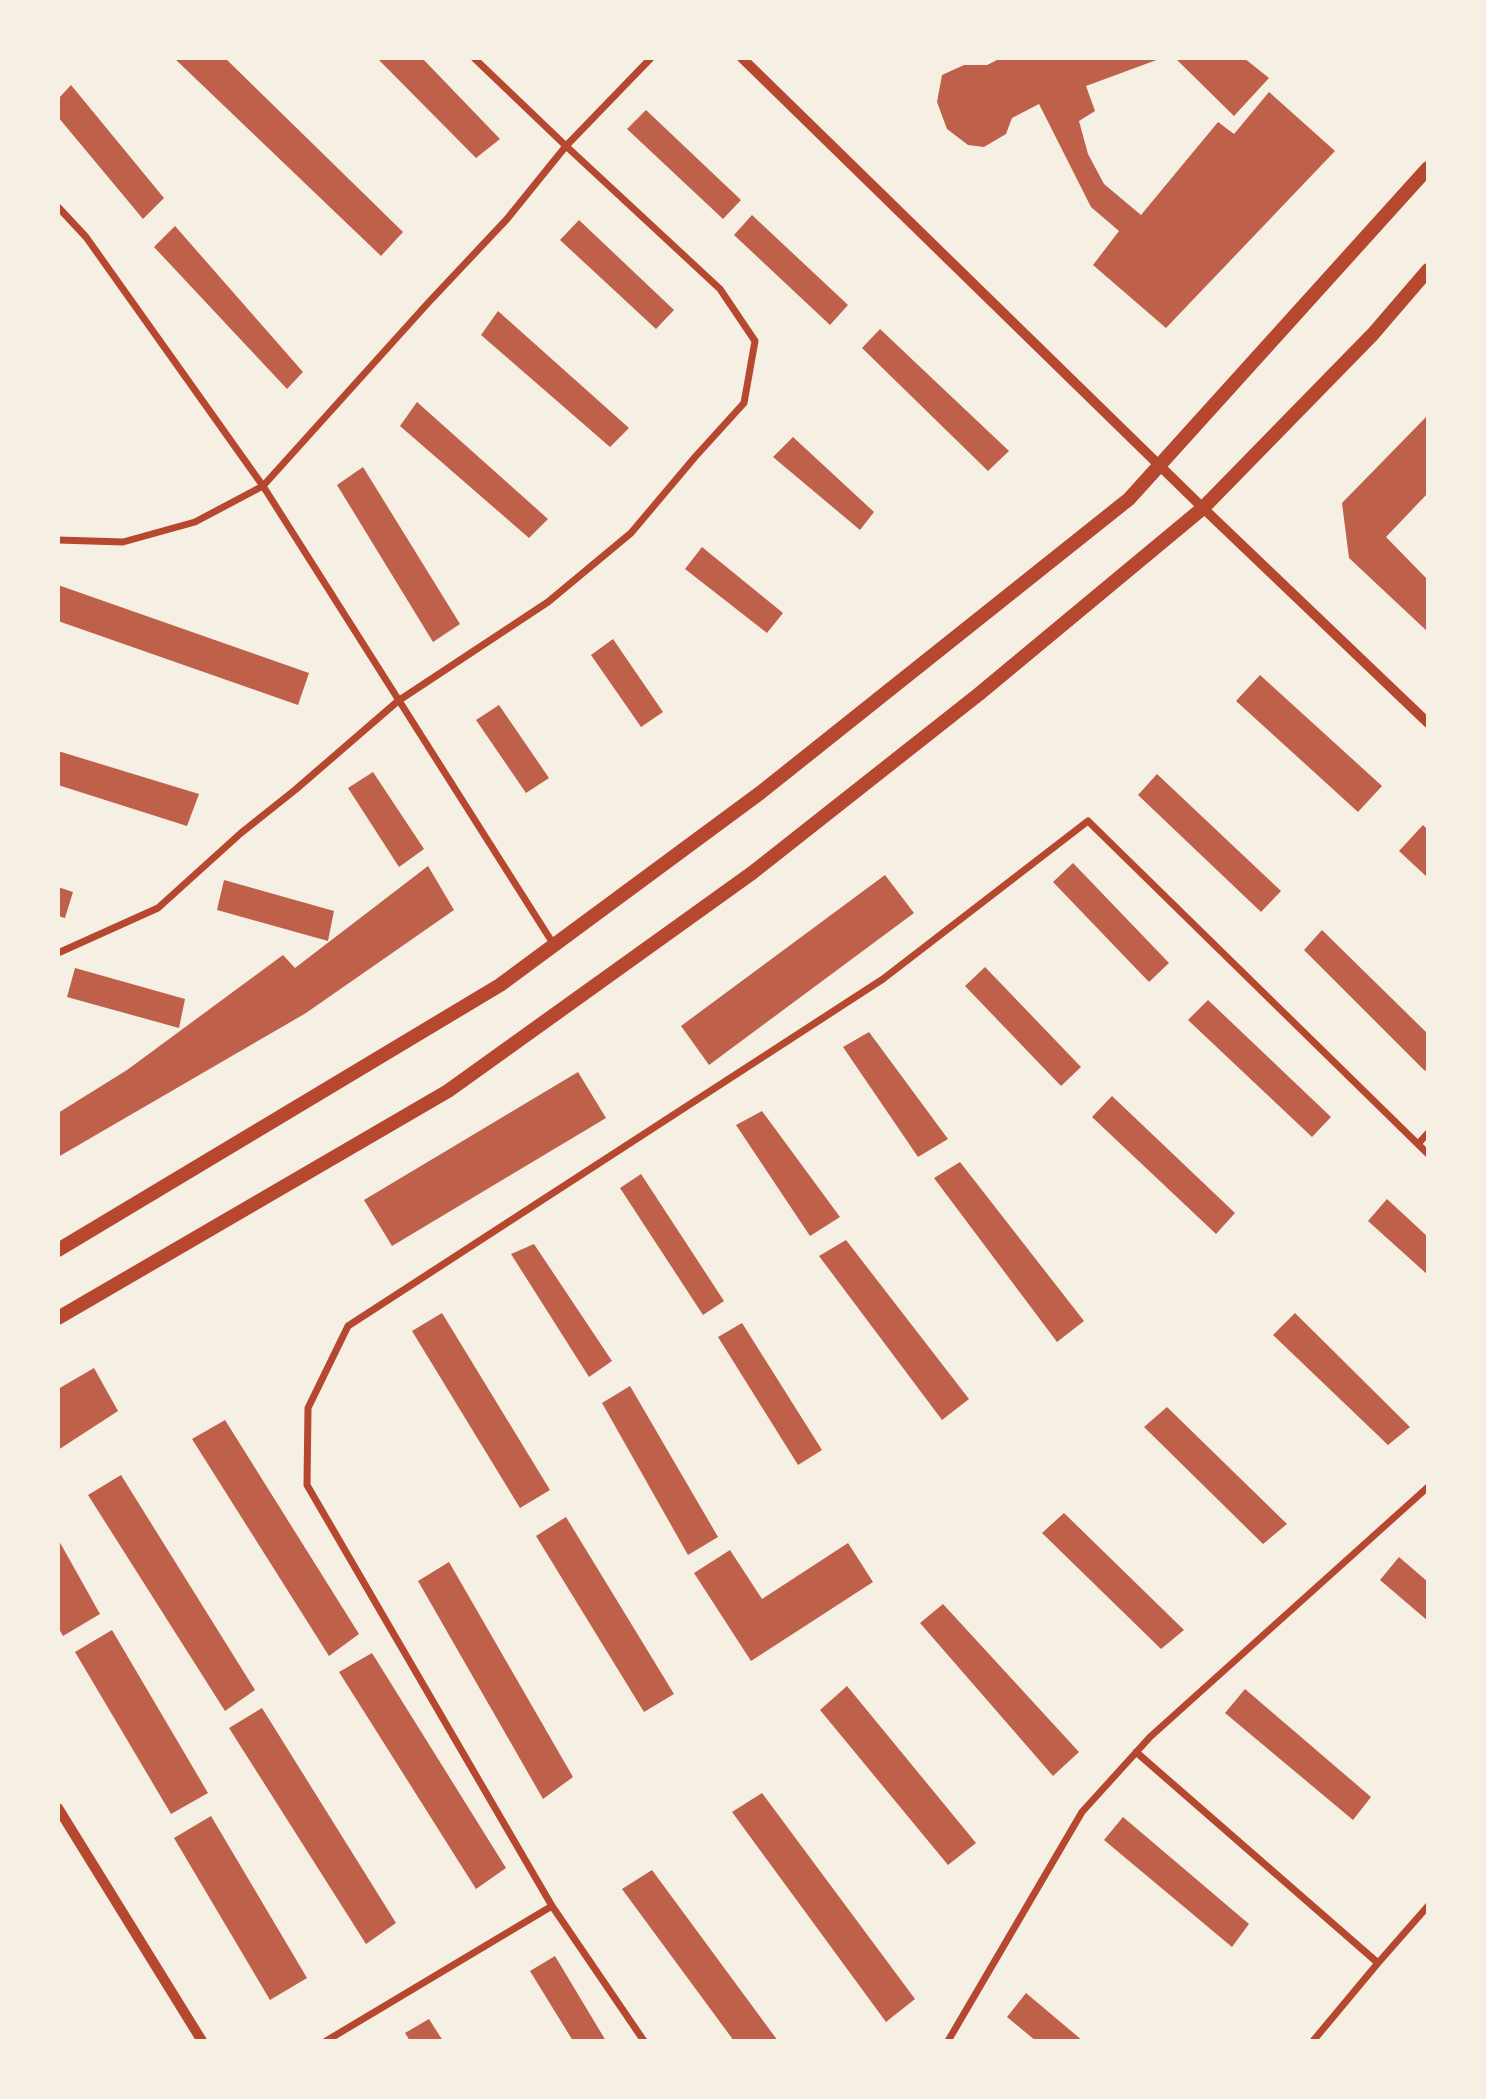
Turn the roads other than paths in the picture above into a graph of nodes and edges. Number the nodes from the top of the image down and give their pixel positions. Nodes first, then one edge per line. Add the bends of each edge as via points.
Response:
1 (474, 58) edge
2 (651, 58) edge
3 (742, 58) edge
4 (566, 146) junction
5 (1428, 168) edge
6 (58, 207) edge
7 (1428, 270) edge
8 (1160, 465) junction
9 (263, 486) junction
10 (1203, 508) junction
11 (58, 540) edge
12 (398, 701) junction
13 (1428, 723) edge
14 (554, 945) junction
15 (58, 953) edge
16 (1428, 1133) edge
17 (1418, 1144) junction
18 (1428, 1154) edge
19 (58, 1250) edge
20 (58, 1318) edge
21 (1428, 1487) edge
22 (1136, 1752) junction
23 (58, 1808) edge
24 (552, 1906) junction
25 (1428, 1906) edge
26 (1378, 1964) junction
27 (202, 2041) edge
28 (326, 2041) edge
29 (644, 2041) edge
30 (948, 2041) edge
31 (1313, 2041) edge

1 - 4 street
2 - 4 street
3 - 8 street
4 - 9 street via 507,219
4 - 12 street via 720,289 755,341 744,404 631,533 548,602
5 - 8 main road
6 - 9 street via 86,237
7 - 10 main road via 1373,334
8 - 10 street
8 - 14 main road via 1129,499 771,785
9 - 11 street via 195,522 124,542
9 - 12 street
10 - 13 street
10 - 20 main road via 979,694 752,873 448,1091
12 - 14 street
12 - 15 street via 158,908
14 - 19 main road via 500,985
16 - 17 street
17 - 18 street
17 - 24 street via 1088,821 883,978 348,1326 308,1408 307,1485
21 - 22 street
22 - 26 street
22 - 30 street via 1082,1812
23 - 27 street
24 - 28 street
24 - 29 street
25 - 26 street
26 - 31 street

